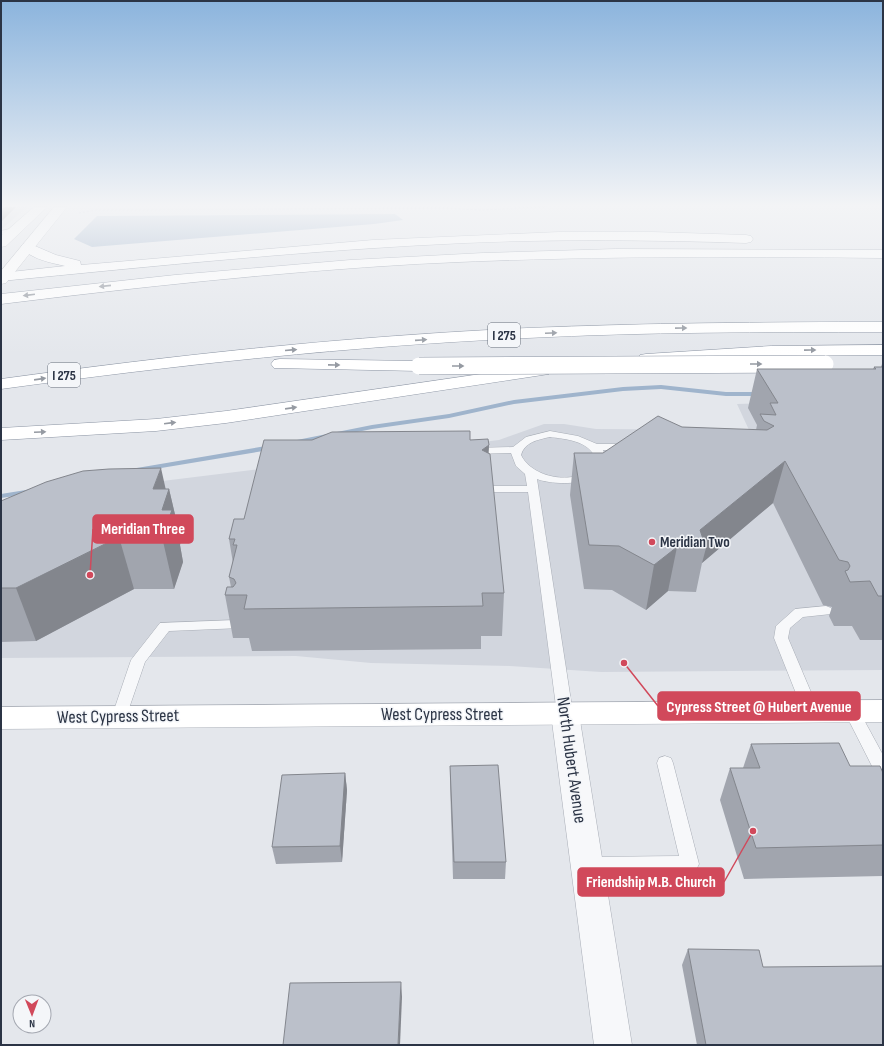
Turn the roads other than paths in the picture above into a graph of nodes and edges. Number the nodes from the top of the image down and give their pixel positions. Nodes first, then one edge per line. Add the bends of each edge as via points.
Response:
1 (20, 256) edge
2 (44, 256) edge
3 (222, 256) edge
4 (538, 256) edge
5 (100, 266) junction
6 (2, 278) edge
7 (1, 299) edge
8 (883, 327) edge
9 (883, 350) edge
10 (883, 364) edge
11 (127, 368) junction
12 (1, 384) edge
13 (1, 434) edge
14 (593, 447) junction
15 (637, 447) edge
16 (518, 450) junction
17 (460, 452) edge
18 (531, 474) junction
19 (488, 489) edge
20 (533, 489) junction
21 (826, 611) dead end
22 (236, 625) edge
23 (883, 710) edge
24 (811, 711) junction
25 (852, 711) junction
26 (565, 714) junction
27 (120, 716) junction
28 (1, 718) edge
29 (665, 763) dead end
30 (883, 771) edge
31 (587, 865) junction
32 (614, 1045) edge

1 - 6 main road
2 - 5 main road via 53,260
3 - 5 main road
4 -> 7 main road via 460,258 243,273
5 - 6 main road
11 -> 8 main road, I 275 via 293,350 527,333 687,328
13 -> 9 main road via 156,425 226,417 458,382 652,358 771,351
11 -> 10 main road, bridge via 238,363 420,366
12 -> 11 main road, I 275
14 - 15 lane
14 - 16 lane via 576,438 550,434 528,440
14 - 18 lane via 600,458 599,466 583,478 554,481
16 - 17 lane
16 - 18 lane via 516,459 520,466
18 - 20 lane, North Hubert Avenue
19 - 20 lane
20 - 26 lane, North Hubert Avenue
21 - 24 lane via 800,612 783,626 781,638
22 - 27 lane via 165,626 138,660
23 - 25 main road, West Cypress Street
24 - 25 main road, West Cypress Street
24 - 26 main road, West Cypress Street
25 - 30 lane
26 - 27 main road, West Cypress Street
26 - 31 street, North Hubert Avenue
27 - 28 main road, West Cypress Street
29 - 31 lane via 690,864
31 - 32 street, North Hubert Avenue

